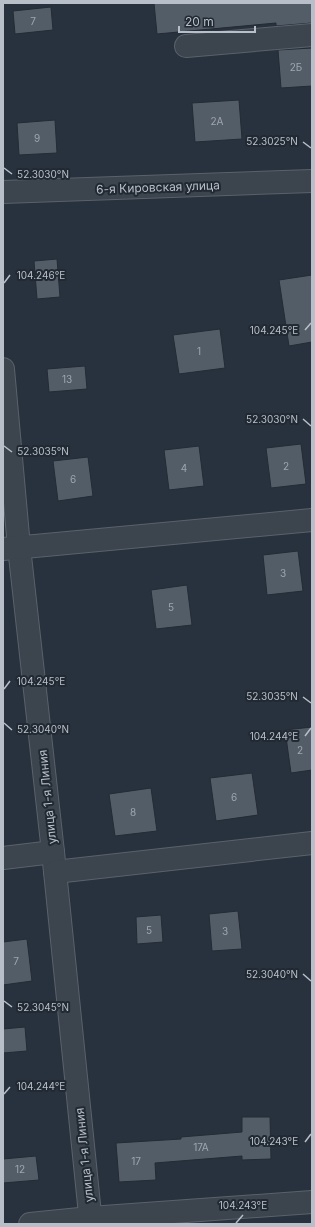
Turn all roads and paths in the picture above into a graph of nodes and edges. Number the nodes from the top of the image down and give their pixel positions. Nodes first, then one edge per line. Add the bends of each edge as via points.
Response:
1 (312, 35) edge
2 (186, 46) dead end
3 (312, 181) edge
4 (3, 192) edge
5 (3, 369) edge
6 (312, 520) edge
7 (11, 548) edge
8 (312, 843) edge
9 (3, 858) edge
10 (54, 862) junction
11 (312, 1202) edge
12 (91, 1221) edge
13 (30, 1224) edge

1 - 2 street
3 - 4 street, 6-я Кировская улица
5 - 7 street, улица 1-я Линия
6 - 7 street
7 - 10 street, улица 1-я Линия
8 - 10 street
9 - 10 street
10 - 12 street, улица 1-я Линия
11 - 12 street
12 - 13 street

